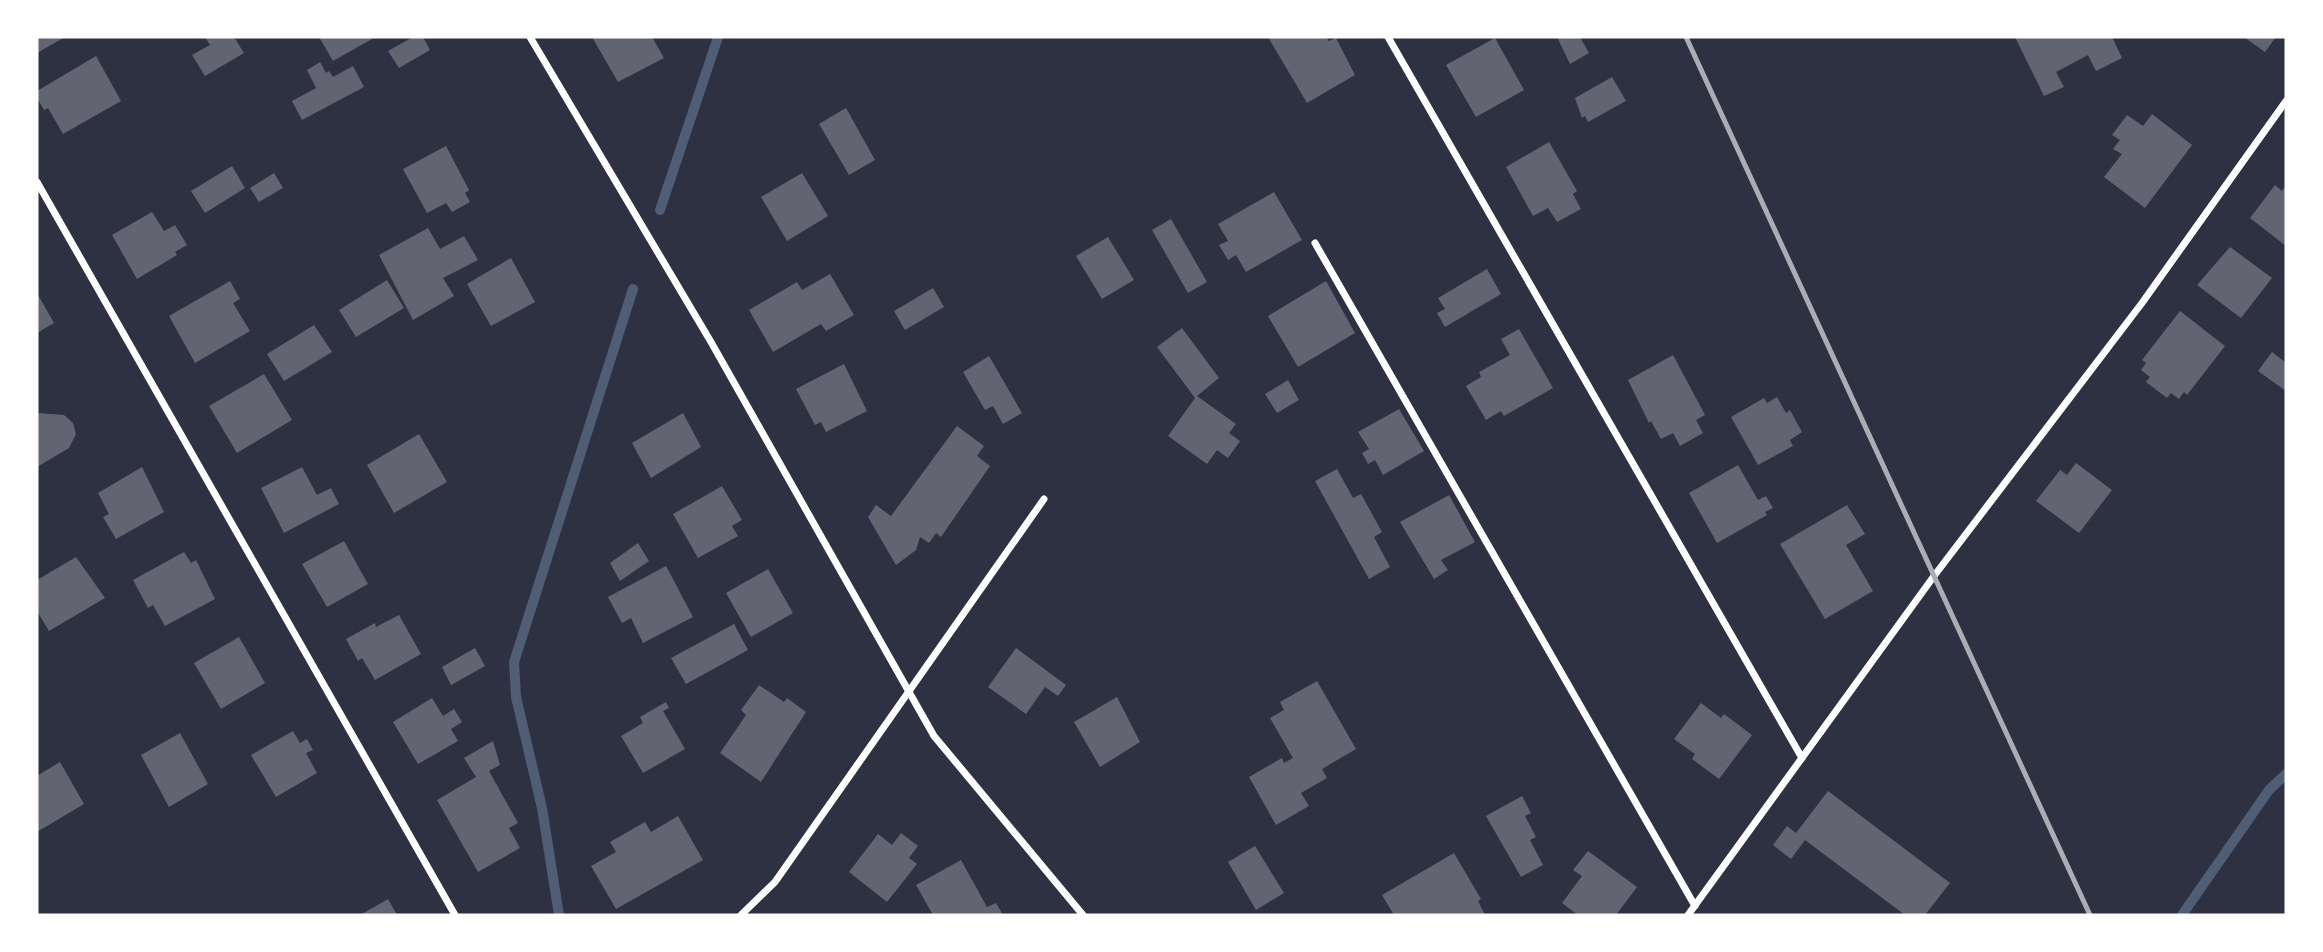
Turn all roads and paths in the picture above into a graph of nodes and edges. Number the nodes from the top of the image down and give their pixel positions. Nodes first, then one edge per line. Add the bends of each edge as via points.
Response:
1 (530, 37) edge
2 (1388, 37) edge
3 (2286, 101) edge
4 (37, 182) edge
5 (1315, 243) dead end
6 (1044, 499) dead end
7 (908, 693) junction
8 (1802, 758) junction
9 (1695, 906) junction
10 (455, 915) edge
11 (741, 915) edge
12 (1083, 915) edge
13 (1688, 915) edge

1 - 7 street via 711,342
2 - 8 street
3 - 8 street via 2142,303
4 - 10 street
5 - 9 street
6 - 7 street
7 - 11 street via 775,882
7 - 12 street via 934,736
8 - 9 street
9 - 13 street

